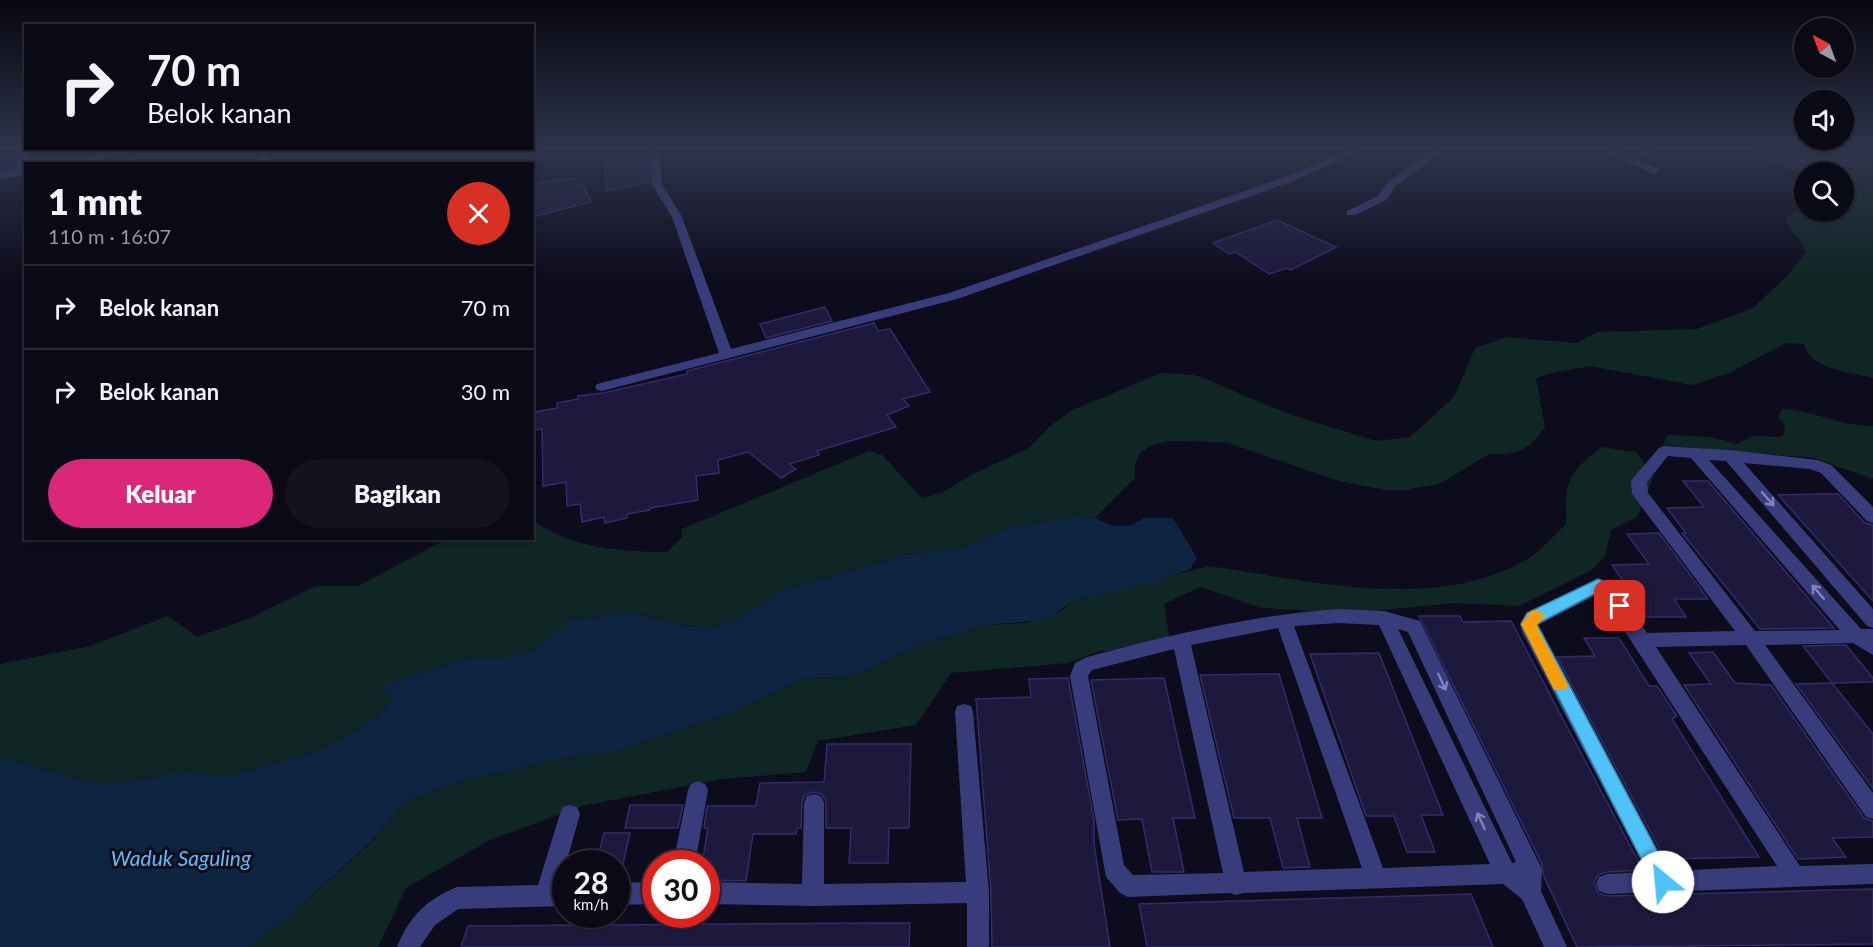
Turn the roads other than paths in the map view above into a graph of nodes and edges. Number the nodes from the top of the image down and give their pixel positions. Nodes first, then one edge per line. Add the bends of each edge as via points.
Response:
1 (662, 192) edge
2 (1251, 192) edge
3 (1386, 192) edge
4 (1351, 213) dead end
5 (726, 353) junction
6 (602, 387) dead end
7 (1695, 453) junction
8 (1729, 455) junction
9 (1873, 517) edge
10 (1384, 618) junction
11 (1873, 621) edge
12 (1284, 622) junction
13 (1865, 636) edge
14 (1751, 639) junction
15 (1642, 640) junction
16 (1181, 641) junction
17 (1873, 648) edge
18 (964, 712) dead end
19 (698, 790) dead end
20 (814, 803) dead end
21 (1873, 810) edge
22 (570, 814) dead end
23 (564, 850) edge
24 (687, 850) edge
25 (1531, 870) junction
26 (1506, 874) junction
27 (1873, 874) edge
28 (1795, 876) junction
29 (1377, 879) junction
30 (1663, 882) junction
31 (1607, 884) dead end
32 (1236, 885) junction
33 (978, 891) junction
34 (1530, 892) junction
35 (720, 893) edge
36 (552, 895) edge
37 (813, 895) junction
38 (408, 947) edge
39 (978, 947) edge
40 (1556, 947) edge

1 - 5 street via 677,217
2 - 5 street via 953,296
3 - 4 street via 1382,198
5 - 6 street
7 - 8 street
13 -> 7 street
7 - 14 street via 1661,452 1639,481 1640,494
8 - 9 street via 1820,466
8 -> 11 street
10 - 12 street via 1344,615
10 -> 25 street via 1417,629
26 -> 10 street
12 - 16 street
12 - 29 street
13 - 14 street
13 - 17 street
14 - 15 street
14 - 21 street
15 - 28 street
15 - 30 street via 1609,590 1600,585 1533,618 1529,624
16 - 32 street
16 - 32 street via 1081,668 1079,676 1114,870 1122,882 1135,888
18 - 33 street
19 - 24 street
20 - 37 street
22 - 23 street
25 - 26 street
25 - 34 street
26 - 29 street
26 - 34 street
27 - 28 street
28 - 30 street
29 - 32 street
30 - 31 street
33 - 37 street
33 - 39 street
34 - 40 street
35 - 37 street
36 - 38 street via 457,898 424,919

